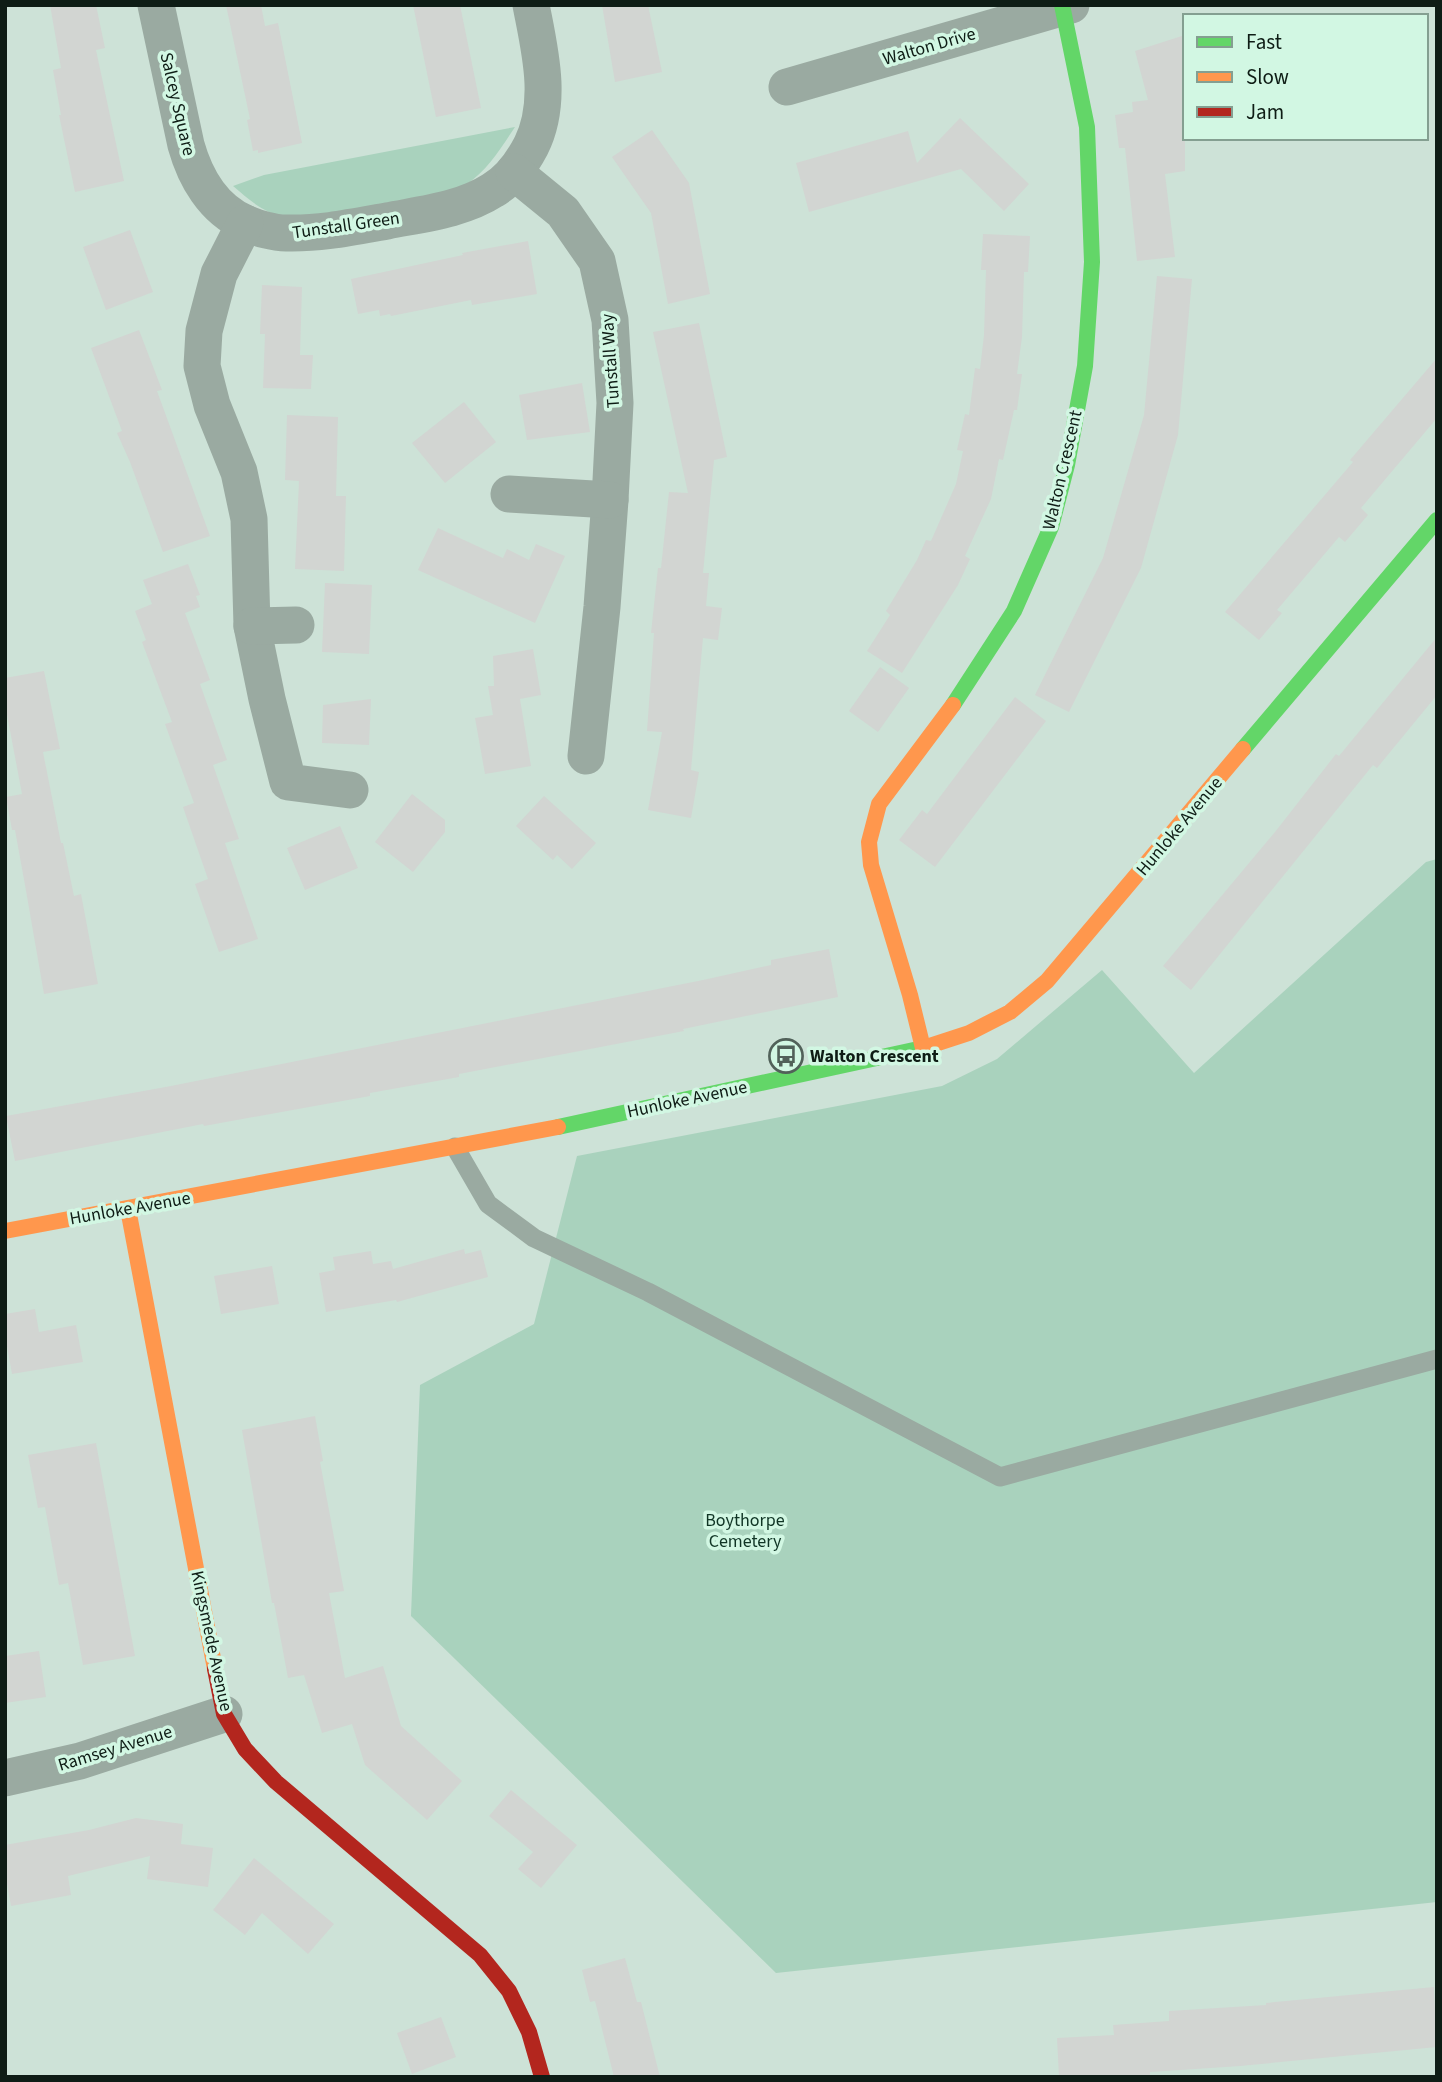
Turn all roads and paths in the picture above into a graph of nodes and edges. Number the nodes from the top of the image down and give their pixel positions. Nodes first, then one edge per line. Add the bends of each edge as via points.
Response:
1 (156, 5) edge
2 (531, 5) edge
3 (1065, 6) edge
4 (788, 87) dead end
5 (514, 172) junction
6 (244, 223) junction
7 (509, 494) dead end
8 (610, 499) junction
9 (1437, 520) edge
10 (296, 625) dead end
11 (253, 626) junction
12 (586, 756) dead end
13 (350, 790) dead end
14 (923, 1048) junction
15 (455, 1147) junction
16 (128, 1209) junction
17 (5, 1231) edge
18 (1437, 1359) edge
19 (224, 1714) junction
20 (5, 1778) edge
21 (542, 2077) edge

1 - 6 street, Salcey Square via 192,166 219,207
2 - 5 street, Tunstall Green via 541,59 542,106 531,145
3 - 4 street, Walton Drive
3 - 14 street, Walton Crescent via 1087,127 1092,262 1085,366 1067,465 1051,527 1014,611 942,721 879,804 869,842 871,865
5 - 6 street, Tunstall Green via 495,190 470,203 408,217 332,231 283,233
5 - 8 street, Tunstall Way via 563,212 597,261 610,320 615,403
6 - 11 street via 219,274 204,331 202,366 239,472 249,519
7 - 8 street
8 - 12 street, Tunstall Way
9 - 14 street, Hunloke Avenue via 1048,981 1010,1012 969,1033
10 - 11 street
11 - 13 street via 288,782
14 - 15 street, Hunloke Avenue
15 - 16 street, Hunloke Avenue
15 - 18 lane via 488,1204 534,1238 648,1292 999,1476
16 - 17 street, Hunloke Avenue
16 - 19 street, Kingsmede Avenue
19 - 20 street, Ramsey Avenue via 80,1761
19 - 21 street, Kingsmede Avenue via 245,1749 276,1782 480,1955 509,1991 529,2032

